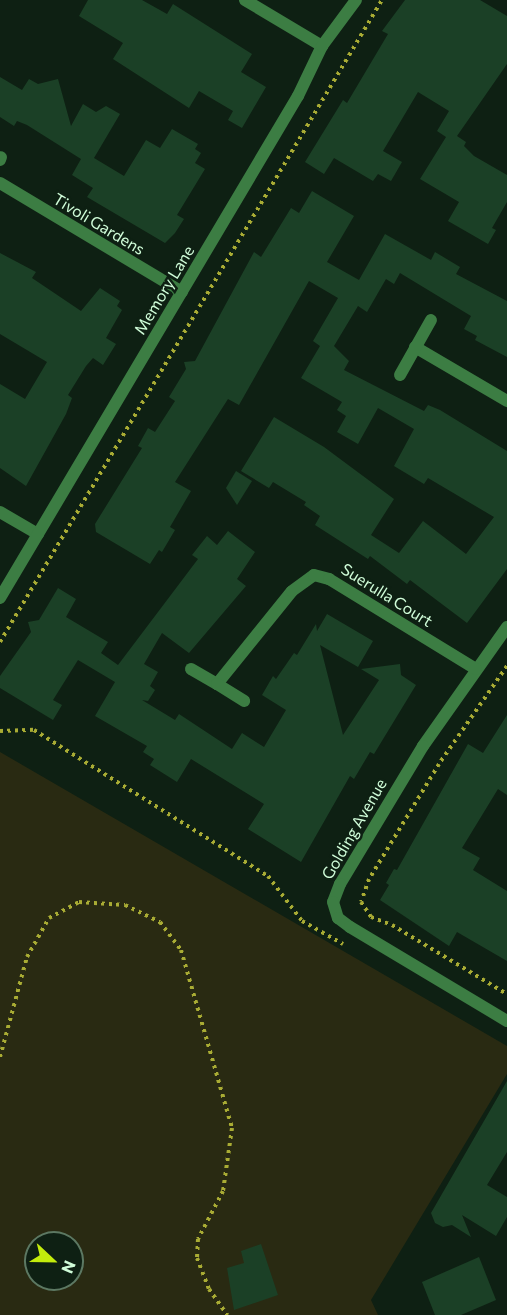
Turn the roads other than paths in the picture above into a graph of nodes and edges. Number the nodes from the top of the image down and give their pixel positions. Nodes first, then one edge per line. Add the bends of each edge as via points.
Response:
1 (245, 0) edge
2 (356, 0) edge
3 (322, 45) junction
4 (0, 183) edge
5 (182, 292) junction
6 (431, 320) dead end
7 (416, 347) junction
8 (399, 375) dead end
9 (507, 400) edge
10 (0, 512) edge
11 (38, 534) junction
12 (0, 598) edge
13 (507, 627) edge
14 (191, 669) dead end
15 (476, 669) junction
16 (217, 684) junction
17 (244, 701) dead end
18 (507, 1021) edge

1 - 3 street
2 - 3 street, Memory Lane
3 - 5 street, Memory Lane via 298,96
4 - 5 street, Tivoli Gardens
5 - 11 street, Memory Lane
6 - 7 street
7 - 8 street
7 - 9 street
10 - 11 street
11 - 12 street, Memory Lane
13 - 15 street, Golding Avenue
14 - 16 street
15 - 16 street, Suerulla Court via 329,579 314,575 292,591
15 - 18 street, Golding Avenue via 381,813 333,902 338,918 350,927
16 - 17 street

